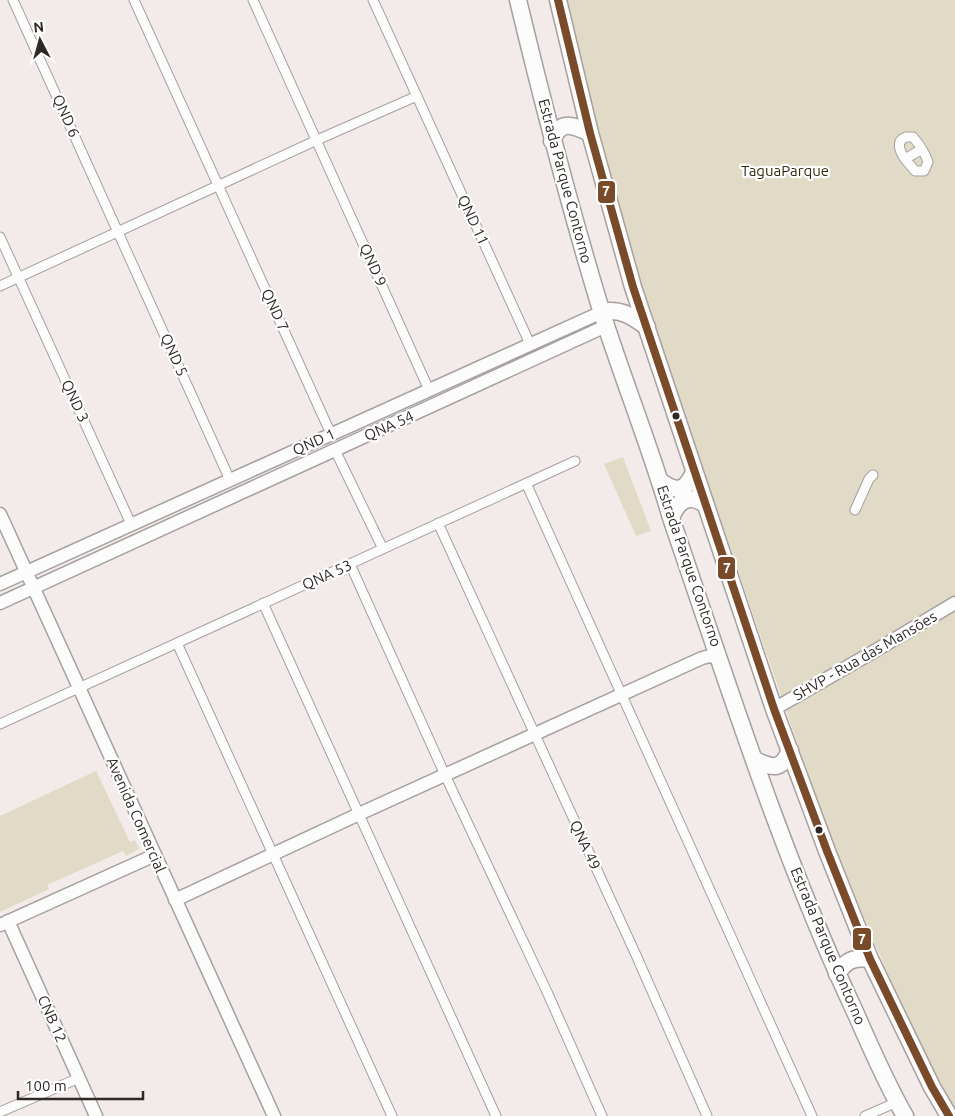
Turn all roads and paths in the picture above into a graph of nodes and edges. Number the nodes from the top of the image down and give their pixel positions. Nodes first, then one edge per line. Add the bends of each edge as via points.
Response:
1 (13, 0) edge
2 (134, 0) edge
3 (253, 0) edge
4 (373, 0) edge
5 (518, 0) edge
6 (558, 0) edge
7 (417, 96) junction
8 (590, 133) junction
9 (317, 140) junction
10 (552, 141) junction
11 (922, 149) junction
12 (905, 159) junction
13 (218, 186) junction
14 (119, 231) junction
15 (0, 237) edge
16 (18, 277) junction
17 (0, 286) edge
18 (604, 319) junction
19 (647, 327) junction
20 (560, 330) junction
21 (530, 344) junction
22 (565, 345) junction
23 (429, 390) junction
24 (331, 434) junction
25 (335, 450) junction
26 (290, 452) junction
27 (272, 460) junction
28 (575, 461) dead end
29 (297, 468) junction
30 (694, 472) junction
31 (873, 475) dead end
32 (278, 476) junction
33 (230, 480) junction
34 (660, 481) junction
35 (526, 483) junction
36 (706, 505) junction
37 (855, 510) dead end
38 (0, 514) edge
39 (671, 518) junction
40 (438, 523) junction
41 (131, 524) junction
42 (88, 544) junction
43 (382, 550) junction
44 (94, 560) junction
45 (350, 564) junction
46 (26, 572) junction
47 (0, 584) edge
48 (34, 588) junction
49 (0, 603) edge
50 (264, 603) junction
51 (955, 603) edge
52 (713, 641) junction
53 (177, 643) junction
54 (702, 658) junction
55 (720, 659) junction
56 (78, 688) junction
57 (621, 695) junction
58 (774, 708) junction
59 (0, 724) edge
60 (534, 734) junction
61 (790, 750) junction
62 (755, 760) junction
63 (445, 774) junction
64 (360, 814) junction
65 (154, 855) junction
66 (273, 855) junction
67 (175, 900) junction
68 (4, 923) edge
69 (870, 959) junction
70 (837, 974) junction
71 (79, 1078) junction
72 (896, 1102) junction
73 (0, 1112) edge
74 (96, 1116) edge
75 (274, 1116) edge
76 (392, 1116) edge
77 (496, 1116) edge
78 (602, 1116) edge
79 (707, 1116) edge
80 (812, 1116) edge
81 (865, 1116) edge
82 (905, 1116) edge
83 (949, 1116) edge

1 - 14 street, QND 6
2 - 13 street, QND 7
3 - 9 street, QND 9
4 - 7 street, QND 11
5 - 10 highway, Estrada Parque Contorno
6 - 8 highway
7 - 9 street
7 - 21 street, QND 11
8 - 10 highway via 565,126 557,131
8 - 19 highway
9 - 13 street
9 - 23 street, QND 9
10 - 18 highway, Estrada Parque Contorno
11 - 12 street
11 - 12 street via 913,138 903,138 899,146
11 - 12 street via 928,162 924,171 915,171
13 - 14 street
13 - 24 street, QND 7
14 - 16 street
14 - 33 street, QND 5
15 - 16 street, QND 3
16 - 17 street
16 - 41 street, QND 3
18 - 19 highway via 609,310 621,312
18 - 20 main road, QND 1
18 - 22 main road, QNA 54
18 - 34 highway, Estrada Parque Contorno
19 - 30 highway
20 - 21 main road, QND 1
20 - 22 main road via 564,334
21 - 23 main road, QND 1
22 - 25 main road, QNA 54
23 - 24 main road, QND 1
24 - 26 main road, QND 1
25 - 29 main road, QNA 54
25 - 43 street
26 - 27 main road, QND 1
26 - 29 main road via 290,462
27 - 32 main road via 279,466
27 - 33 main road, QND 1
28 - 35 street, QNA 53
29 - 32 main road, QNA 54
30 - 34 highway via 688,484 680,489
30 - 36 highway
31 - 37 street
32 - 44 main road, QNA 54
33 - 41 main road, QND 1
34 - 39 highway, Estrada Parque Contorno
35 - 40 street, QNA 53
35 - 57 street
36 - 39 highway via 696,499 686,500 675,507
36 - 58 highway
38 - 46 main road, Avenida Comercial
39 - 52 highway, Estrada Parque Contorno
40 - 43 street, QNA 53
40 - 60 street, QNA 49
41 - 42 main road, QND 1
42 - 44 main road via 88,555
42 - 46 main road, QND 1
43 - 45 street, QNA 53
44 - 48 main road, QNA 54
45 - 50 street, QNA 53
45 - 63 street
46 - 47 main road, QND 1
46 - 48 main road, Avenida Comercial
48 - 49 main road, QNA 54
48 - 56 main road, Avenida Comercial
50 - 53 street, QNA 53
50 - 64 street
51 - 58 main road, SHVP - Rua das Mansões
52 - 54 main road
52 - 55 highway, Estrada Parque Contorno
53 - 56 street, QNA 53
53 - 66 street
54 - 55 main road
54 - 57 main road
55 - 62 highway, Estrada Parque Contorno
56 - 59 street, QNA 53
56 - 65 main road, Avenida Comercial
57 - 60 main road
57 - 80 street
58 - 61 highway
60 - 63 main road
60 - 79 street, QNA 49
61 - 62 highway via 779,765 767,766
61 - 69 highway
62 - 70 highway, Estrada Parque Contorno via 802,890
63 - 64 main road
63 - 78 street
64 - 66 main road
64 - 77 street
65 - 67 main road, Avenida Comercial
65 - 68 main road
66 - 67 main road
66 - 76 street
67 - 75 main road, Avenida Comercial
68 - 71 main road, CNB 12
69 - 70 highway via 852,959
69 - 83 highway
70 - 72 highway, Estrada Parque Contorno
71 - 73 street
71 - 74 main road, CNB 12
72 - 81 street
72 - 82 highway, Estrada Parque Contorno

